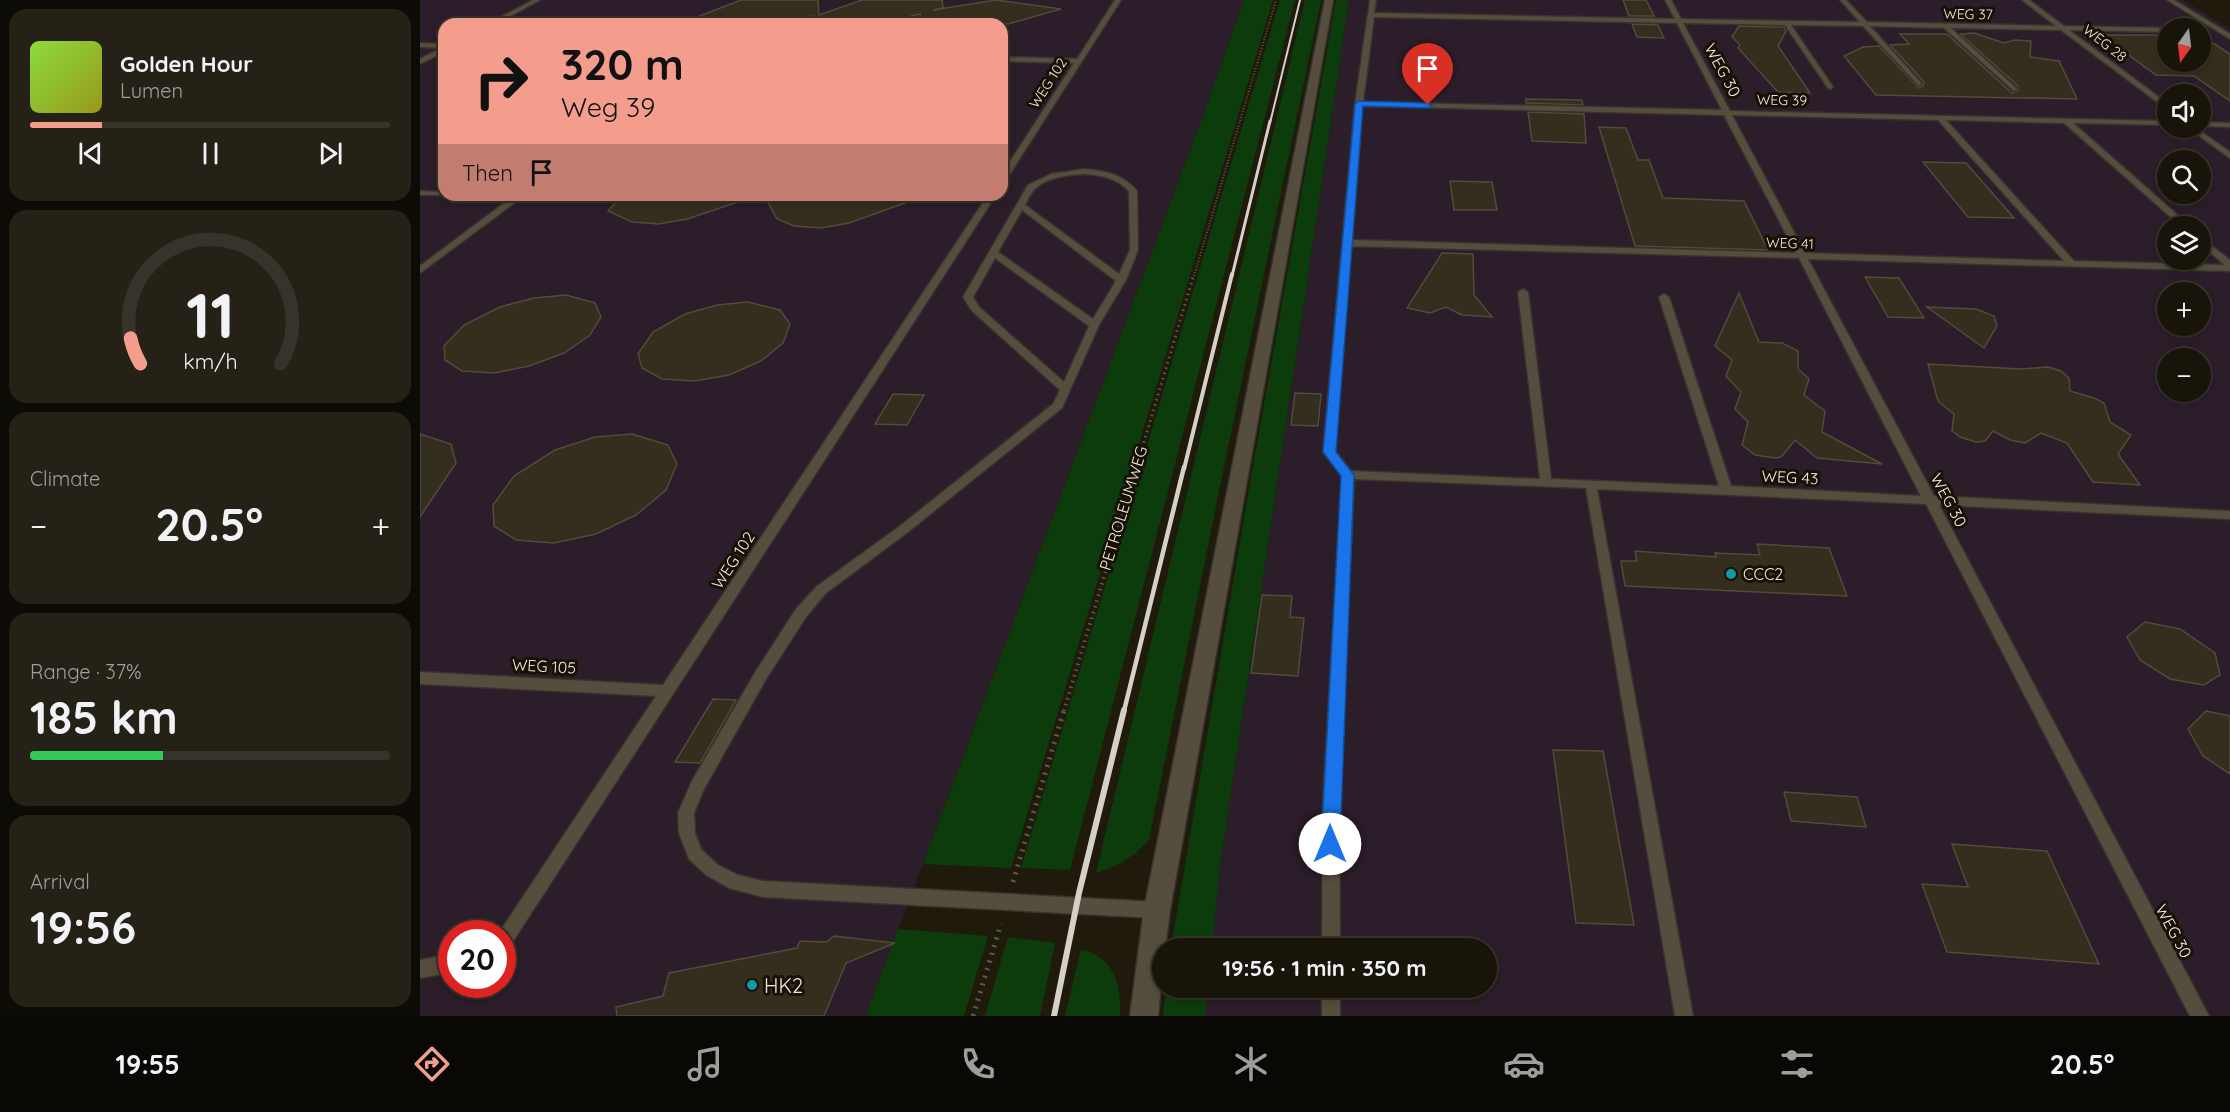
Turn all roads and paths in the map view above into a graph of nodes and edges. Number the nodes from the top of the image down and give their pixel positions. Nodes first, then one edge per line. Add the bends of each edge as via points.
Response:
1 (537, 0) edge
2 (1118, 0) edge
3 (1276, 0) edge
4 (1329, 0) edge
5 (1373, 0) edge
6 (1668, 0) edge
7 (1843, 0) edge
8 (2025, 0) edge
9 (2170, 0) edge
10 (1373, 15) junction
11 (503, 18) edge
12 (1679, 20) junction
13 (1787, 22) junction
14 (1866, 24) junction
15 (1946, 26) junction
16 (2065, 28) junction
17 (2157, 30) edge
18 (2211, 31) edge
19 (2220, 31) junction
20 (2230, 37) edge
21 (420, 45) edge
22 (438, 46) edge
23 (438, 51) edge
24 (1008, 59) edge
25 (1080, 61) junction
26 (420, 62) edge
27 (1919, 84) dead end
28 (1830, 87) dead end
29 (2014, 89) dead end
30 (2157, 99) edge
31 (1359, 104) junction
32 (1727, 113) junction
33 (1940, 118) junction
34 (2066, 121) junction
35 (2157, 123) edge
36 (2211, 124) edge
37 (2230, 125) edge
38 (2206, 138) edge
39 (2230, 156) edge
40 (1008, 171) edge
41 (420, 193) edge
42 (438, 194) edge
43 (513, 201) edge
44 (988, 201) edge
45 (1020, 205) junction
46 (2175, 216) edge
47 (1349, 243) junction
48 (2211, 249) edge
49 (993, 253) junction
50 (1803, 257) junction
51 (2072, 264) junction
52 (2230, 266) edge
53 (420, 270) edge
54 (1120, 280) junction
55 (1523, 292) dead end
56 (1664, 297) dead end
57 (1094, 325) junction
58 (1066, 389) junction
59 (1348, 475) junction
60 (1546, 484) junction
61 (1591, 486) junction
62 (1726, 490) junction
63 (1931, 502) junction
64 (2230, 515) edge
65 (420, 678) edge
66 (667, 691) junction
67 (1007, 903) junction
68 (1157, 910) junction
69 (516, 922) edge
70 (1330, 938) edge
71 (438, 966) edge
72 (420, 969) edge
73 (1330, 998) edge
74 (973, 1016) edge
75 (1144, 1016) edge
76 (1330, 1016) edge
77 (1684, 1016) edge
78 (2200, 1016) edge

1 - 11 lane
2 - 25 lane, WEG 102
3 - 67 path, PETROLEUMWEG
4 - 68 street
5 - 10 lane
6 - 12 lane, WEG 30
7 - 14 lane
8 - 16 lane, WEG 28
9 - 19 lane
10 - 12 lane, WEG 37
10 - 31 lane
12 - 13 lane, WEG 37
12 - 32 lane, WEG 30
13 - 14 lane, WEG 37
13 - 28 lane
14 - 15 lane, WEG 37
14 - 27 lane
15 - 16 lane, WEG 37
15 - 29 lane
16 - 17 lane, WEG 37
16 - 30 lane, WEG 28
18 - 19 lane
19 - 20 lane
21 - 22 lane
23 - 26 lane
24 - 25 lane
25 - 40 lane, WEG 102
31 - 32 lane, WEG 39
31 - 47 lane
32 - 33 lane, WEG 39
32 - 50 lane, WEG 30
33 - 34 lane, WEG 39
33 - 51 lane
34 - 35 lane, WEG 39
34 - 46 lane
36 - 37 lane
38 - 39 lane
41 - 42 lane
43 - 53 lane
44 - 66 lane, WEG 102
45 - 49 lane
45 - 54 lane
45 - 54 lane via 1039,181 1062,174 1109,174 1130,184 1135,198 1134,250
47 - 50 lane, WEG 41
47 - 59 lane via 1329,452
48 - 52 lane
49 - 57 lane
49 - 58 lane via 971,290 969,302
50 - 51 lane, WEG 41
50 - 63 lane, WEG 30
51 - 52 lane, WEG 41
54 - 57 lane
55 - 60 lane
56 - 62 lane
57 - 58 lane
58 - 67 lane via 1058,406 1044,420 820,590 761,675 697,786 686,813 687,833 695,854 712,870 735,882 795,892
59 - 60 lane, WEG 43
59 - 70 lane via 1331,802
60 - 61 lane, WEG 43
61 - 62 lane, WEG 43
61 - 77 lane
62 - 63 lane, WEG 43
63 - 64 lane, WEG 43
63 - 78 lane, WEG 30
65 - 66 lane, WEG 105
66 - 69 lane, WEG 102
67 - 68 lane
67 - 74 path, PETROLEUMWEG
68 - 75 street
71 - 72 lane
73 - 76 lane

